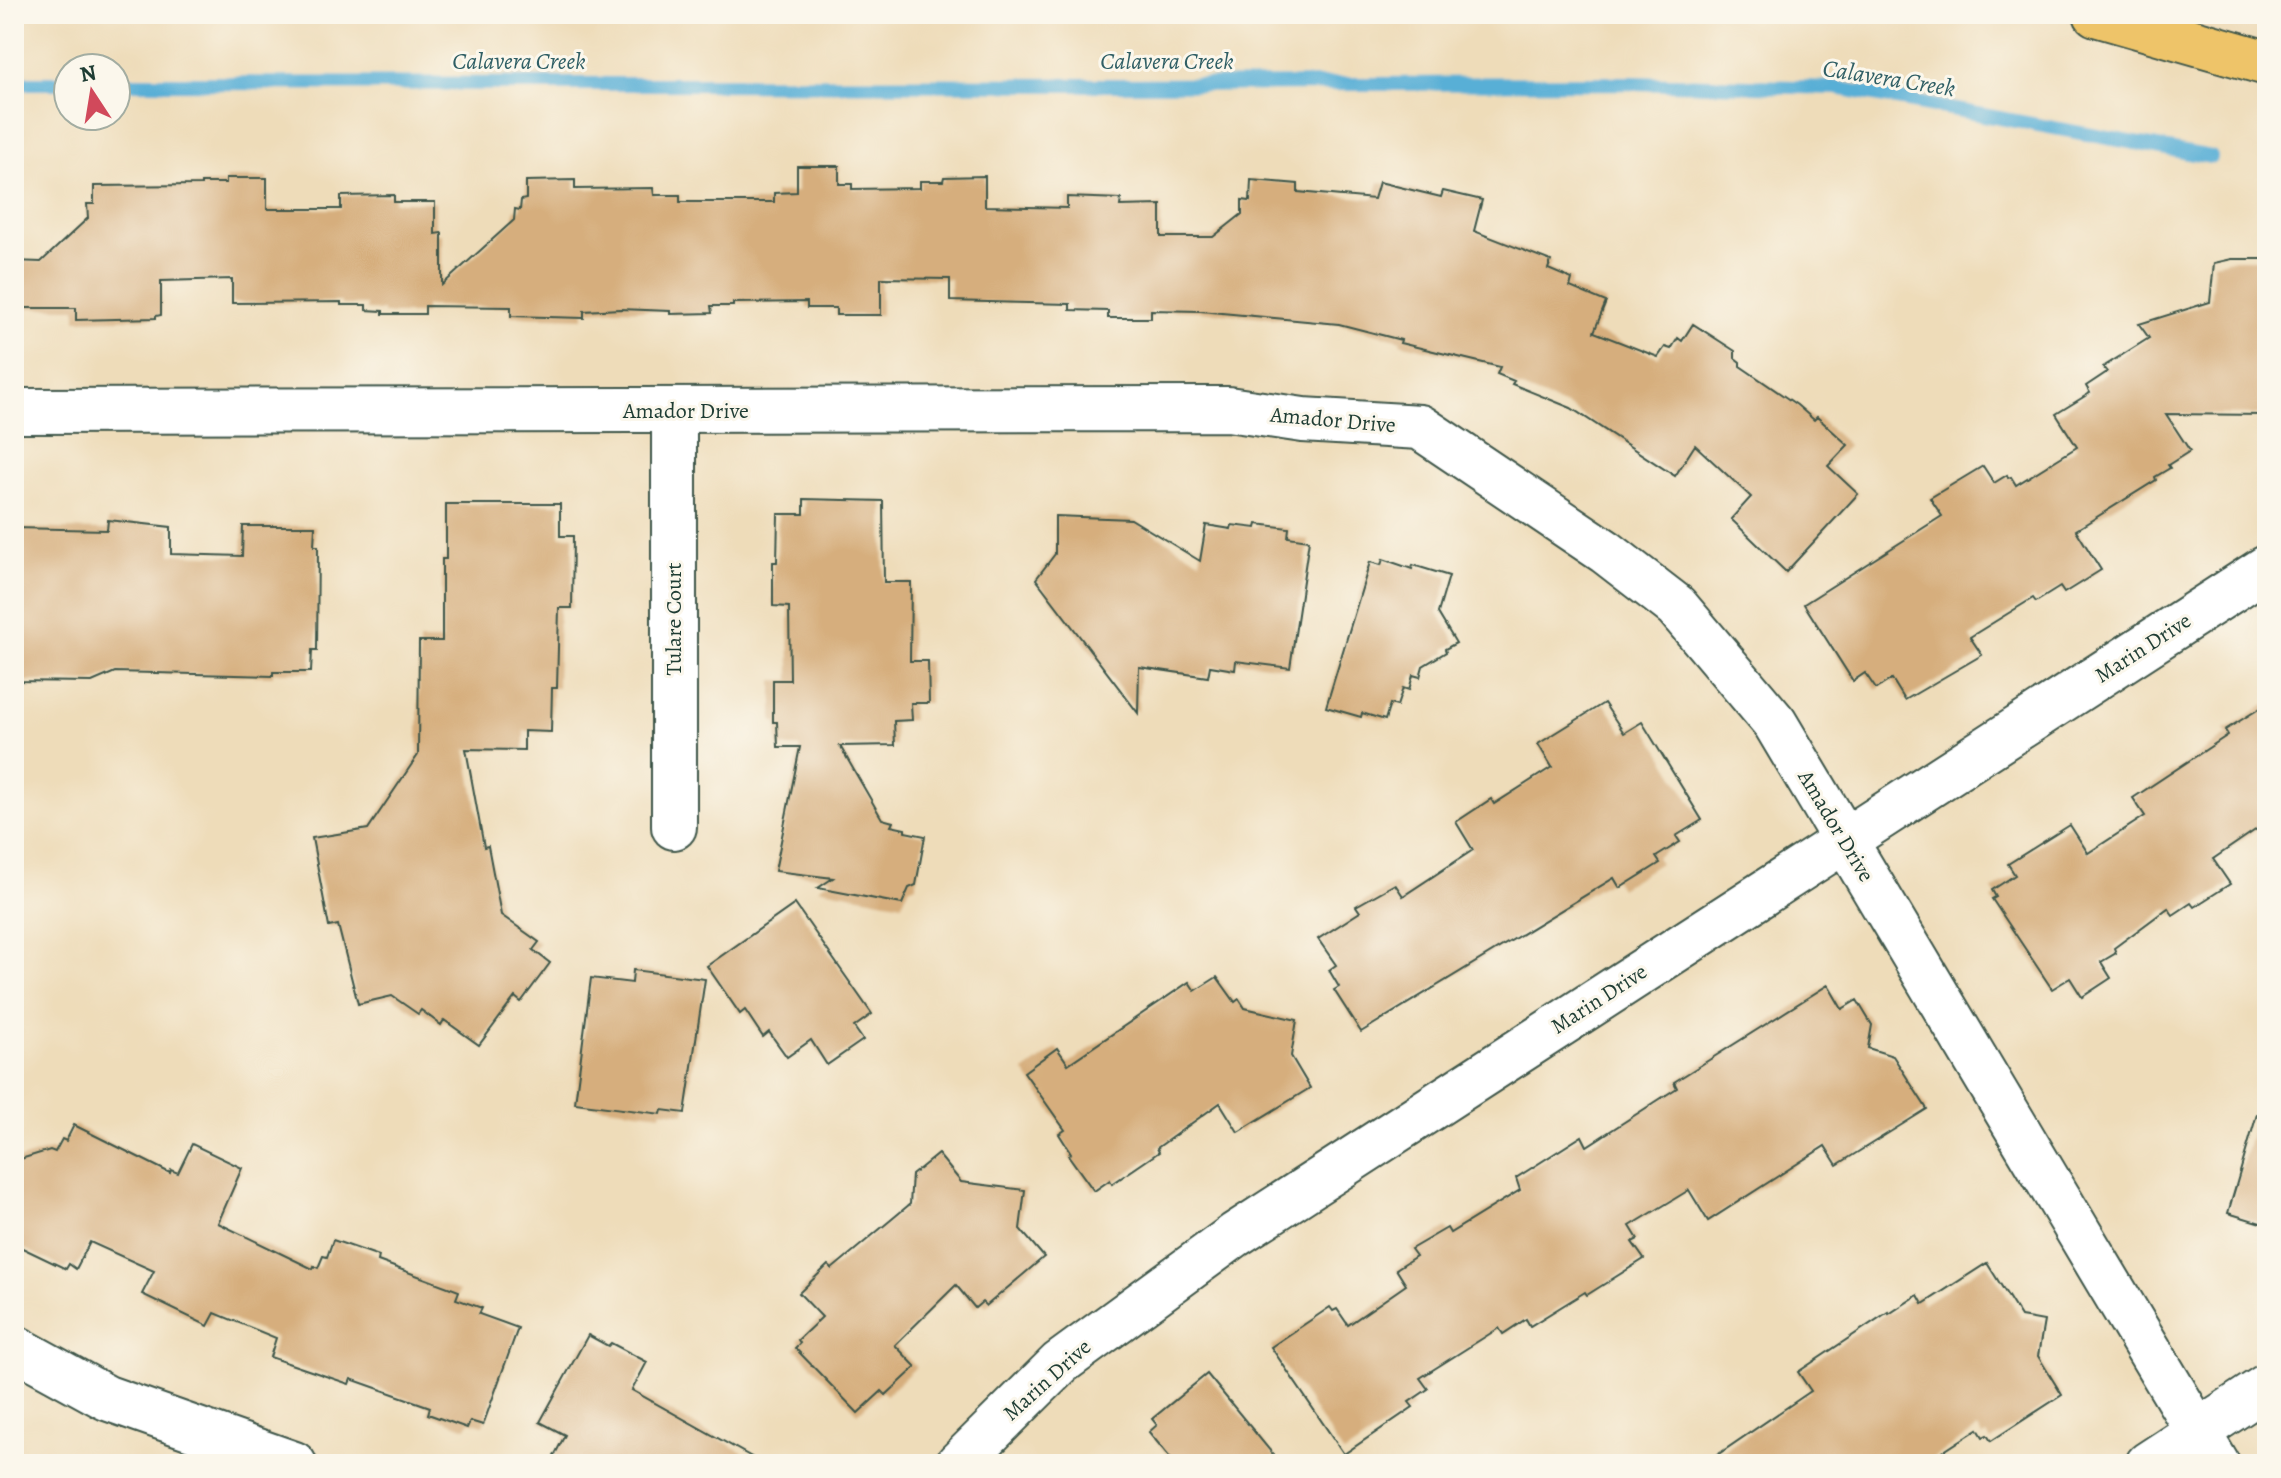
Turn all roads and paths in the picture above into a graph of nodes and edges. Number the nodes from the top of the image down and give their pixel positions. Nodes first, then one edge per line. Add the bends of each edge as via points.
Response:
1 (2096, 14) edge
2 (2267, 63) edge
3 (674, 410) junction
4 (14, 411) edge
5 (2266, 568) edge
6 (674, 827) dead end
7 (1844, 841) junction
8 (14, 1347) edge
9 (2267, 1386) edge
10 (2208, 1449) edge
11 (294, 1464) edge
12 (958, 1464) edge
13 (2148, 1464) edge

1 - 2 main road
3 - 4 street, Amador Drive
3 - 6 street, Tulare Court
3 - 7 street, Amador Drive via 1228,409 1420,427 1606,552 1676,606 1775,723
5 - 7 street, Marin Drive
7 - 10 street, Amador Drive
7 - 12 street, Marin Drive via 1235,1235 1060,1363
8 - 11 street via 107,1398
9 - 10 street
10 - 13 street

